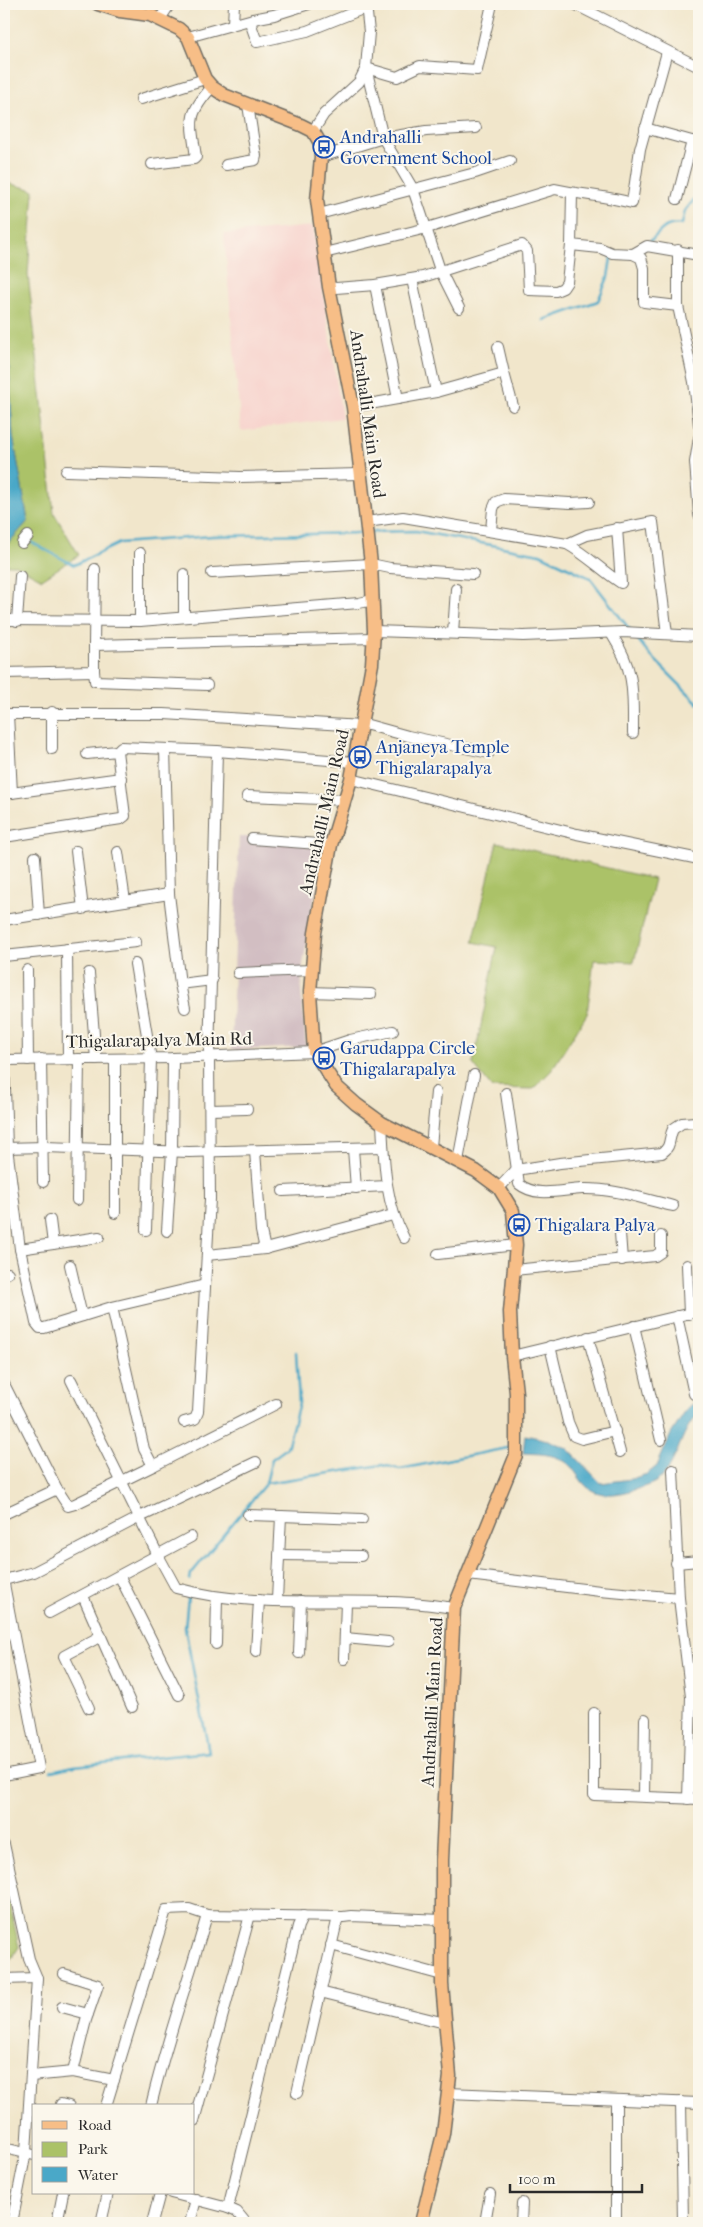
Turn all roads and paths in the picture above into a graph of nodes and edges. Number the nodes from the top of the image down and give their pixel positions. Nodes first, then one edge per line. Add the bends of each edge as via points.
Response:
1 (98, 4) edge
2 (170, 4) edge
3 (234, 4) edge
4 (309, 4) edge
5 (492, 4) edge
6 (574, 4) edge
7 (366, 6) edge
8 (142, 9) edge
9 (253, 19) junction
10 (160, 20) junction
11 (233, 24) junction
12 (188, 37) junction
13 (667, 52) junction
14 (699, 67) edge
15 (366, 68) junction
16 (208, 83) junction
17 (141, 99) dead end
18 (248, 105) junction
19 (476, 128) dead end
20 (645, 128) junction
21 (313, 131) junction
22 (383, 138) junction
23 (695, 142) edge
24 (321, 157) junction
25 (510, 161) dead end
26 (152, 164) dead end
27 (226, 165) dead end
28 (413, 189) junction
29 (572, 193) junction
30 (677, 199) dead end
31 (319, 214) junction
32 (427, 228) junction
33 (571, 245) junction
34 (678, 250) junction
35 (324, 252) junction
36 (633, 254) junction
37 (699, 255) edge
38 (440, 270) junction
39 (412, 279) junction
40 (374, 285) junction
41 (329, 287) junction
42 (678, 306) junction
43 (459, 308) dead end
44 (498, 347) dead end
45 (504, 373) junction
46 (436, 392) junction
47 (398, 399) junction
48 (513, 406) dead end
49 (353, 407) junction
50 (699, 425) edge
51 (699, 438) edge
52 (66, 471) dead end
53 (360, 474) junction
54 (588, 502) dead end
55 (699, 515) edge
56 (617, 528) junction
57 (367, 529) junction
58 (490, 530) junction
59 (567, 544) junction
60 (140, 553) dead end
61 (371, 564) junction
62 (95, 569) dead end
63 (212, 573) dead end
64 (184, 574) dead end
65 (473, 574) dead end
66 (20, 576) dead end
67 (456, 589) dead end
68 (373, 600) junction
69 (184, 617) junction
70 (4, 620) edge
71 (17, 621) junction
72 (140, 621) junction
73 (96, 622) junction
74 (611, 632) junction
75 (453, 633) junction
76 (374, 634) junction
77 (667, 634) junction
78 (699, 636) edge
79 (94, 645) junction
80 (94, 671) junction
81 (4, 673) edge
82 (207, 685) dead end
83 (52, 712) junction
84 (6, 714) edge
85 (361, 725) junction
86 (633, 733) dead end
87 (52, 749) dead end
88 (165, 749) junction
89 (117, 751) junction
90 (217, 751) junction
91 (489, 753) dead end
92 (88, 754) dead end
93 (354, 762) junction
94 (121, 778) junction
95 (351, 779) junction
96 (8, 794) edge
97 (247, 796) dead end
98 (345, 800) junction
99 (4, 837) edge
100 (252, 839) dead end
101 (331, 845) junction
102 (76, 851) dead end
103 (118, 852) dead end
104 (35, 857) dead end
105 (699, 859) edge
106 (169, 894) junction
107 (125, 901) junction
108 (84, 909) junction
109 (40, 915) junction
110 (4, 920) edge
111 (136, 942) dead end
112 (67, 949) junction
113 (4, 956) edge
114 (135, 964) dead end
115 (27, 970) dead end
116 (312, 970) junction
117 (89, 973) dead end
118 (238, 973) dead end
119 (212, 980) junction
120 (180, 984) junction
121 (310, 992) junction
122 (372, 994) dead end
123 (185, 1008) dead end
124 (393, 1031) dead end
125 (314, 1052) junction
126 (209, 1057) junction
127 (173, 1058) junction
128 (41, 1059) junction
129 (68, 1059) junction
130 (79, 1059) junction
131 (96, 1059) junction
132 (115, 1059) junction
133 (151, 1059) junction
134 (4, 1060) edge
135 (28, 1060) junction
136 (474, 1076) dead end
137 (436, 1092) dead end
138 (506, 1093) dead end
139 (247, 1109) dead end
140 (210, 1110) junction
141 (382, 1122) junction
142 (695, 1122) dead end
143 (41, 1147) junction
144 (383, 1147) junction
145 (431, 1147) junction
146 (6, 1148) edge
147 (76, 1149) junction
148 (353, 1149) junction
149 (116, 1150) junction
150 (148, 1151) junction
151 (172, 1151) junction
152 (211, 1151) junction
153 (255, 1152) junction
154 (458, 1161) junction
155 (516, 1170) junction
156 (43, 1182) dead end
157 (387, 1186) junction
158 (356, 1188) junction
159 (499, 1188) junction
160 (283, 1191) dead end
161 (76, 1200) dead end
162 (673, 1206) dead end
163 (115, 1213) dead end
164 (394, 1215) junction
165 (50, 1220) dead end
166 (146, 1230) dead end
167 (167, 1231) dead end
168 (620, 1234) dead end
169 (661, 1236) dead end
170 (99, 1237) dead end
171 (404, 1238) dead end
172 (54, 1244) junction
173 (516, 1245) junction
174 (265, 1248) junction
175 (20, 1249) junction
176 (438, 1254) dead end
177 (207, 1255) junction
178 (622, 1260) junction
179 (70, 1265) dead end
180 (687, 1265) dead end
181 (514, 1270) junction
182 (205, 1285) junction
183 (112, 1307) junction
184 (694, 1312) edge
185 (82, 1316) junction
186 (677, 1316) junction
187 (634, 1326) junction
188 (588, 1337) junction
189 (550, 1346) junction
190 (512, 1356) junction
191 (71, 1380) dead end
192 (4, 1384) edge
193 (694, 1394) dead end
194 (276, 1404) dead end
195 (184, 1422) dead end
196 (614, 1431) junction
197 (660, 1440) dead end
198 (620, 1452) dead end
199 (256, 1462) dead end
200 (153, 1466) junction
201 (673, 1470) dead end
202 (121, 1481) junction
203 (57, 1489) junction
204 (4, 1514) edge
205 (248, 1515) dead end
206 (281, 1516) junction
207 (140, 1517) junction
208 (362, 1519) dead end
209 (191, 1537) dead end
210 (158, 1555) junction
211 (279, 1555) junction
212 (361, 1556) dead end
213 (699, 1561) edge
214 (676, 1563) junction
215 (468, 1575) junction
216 (120, 1577) junction
217 (4, 1580) edge
218 (4, 1584) edge
219 (83, 1596) junction
220 (217, 1597) junction
221 (679, 1598) junction
222 (259, 1600) junction
223 (277, 1600) junction
224 (301, 1601) junction
225 (346, 1602) junction
226 (454, 1608) junction
227 (49, 1613) dead end
228 (101, 1636) junction
229 (345, 1638) junction
230 (388, 1642) dead end
231 (216, 1644) dead end
232 (256, 1652) dead end
233 (299, 1653) dead end
234 (344, 1659) dead end
235 (179, 1694) dead end
236 (132, 1707) dead end
237 (89, 1708) dead end
238 (594, 1713) dead end
239 (646, 1719) dead end
240 (4, 1775) edge
241 (644, 1796) junction
242 (688, 1799) junction
243 (699, 1799) edge
244 (4, 1844) edge
245 (207, 1915) junction
246 (250, 1915) junction
247 (303, 1916) junction
248 (338, 1917) junction
249 (442, 1920) junction
250 (331, 1945) junction
251 (64, 1974) dead end
252 (442, 1975) junction
253 (37, 1978) junction
254 (4, 1979) edge
255 (320, 1992) junction
256 (62, 2006) dead end
257 (88, 2014) junction
258 (445, 2023) junction
259 (73, 2072) junction
260 (31, 2076) junction
261 (114, 2080) junction
262 (297, 2093) dead end
263 (448, 2093) junction
264 (616, 2100) junction
265 (681, 2102) junction
266 (699, 2103) edge
267 (107, 2104) edge
268 (151, 2104) edge
269 (195, 2117) edge
270 (4, 2148) edge
271 (30, 2154) edge
272 (63, 2194) edge
273 (108, 2194) edge
274 (160, 2194) edge
275 (177, 2194) edge
276 (490, 2194) dead end
277 (196, 2199) junction
278 (522, 2202) dead end
279 (233, 2210) junction
280 (12, 2223) edge
281 (57, 2223) edge
282 (101, 2223) edge
283 (152, 2223) edge
284 (190, 2223) edge
285 (234, 2223) edge
286 (246, 2223) edge
287 (421, 2223) edge
288 (485, 2223) edge
289 (521, 2223) edge
290 (616, 2223) edge
291 (683, 2223) edge

1 - 8 main road via 120,11
2 - 10 street
3 - 11 street
4 - 9 street
5 - 15 street via 477,70 420,66 397,76
6 - 13 street
7 - 9 street via 307,31 257,42
7 - 15 street via 369,32
8 - 10 main road
9 - 11 street
10 - 12 main road via 180,29
11 - 12 street
12 - 16 main road
13 - 14 street
13 - 20 street
15 - 21 street via 358,82 324,114
15 - 22 street
16 - 17 street
16 - 18 main road via 224,96
16 - 26 street via 191,119 194,159
18 - 21 main road
18 - 27 street via 255,160
19 - 22 street
20 - 23 street
20 - 29 street via 632,203
21 - 24 main road, Andrahalli Main Road via 320,143
22 - 24 street
22 - 28 street
23 - 30 street
24 - 31 main road, Andrahalli Main Road
25 - 28 street
28 - 31 street
28 - 32 street
29 - 32 street via 556,188
29 - 33 street
31 - 35 main road, Andrahalli Main Road
32 - 35 street
32 - 38 street
33 - 36 street
33 - 38 street via 567,282 564,288 556,291 529,290 527,251 522,245
34 - 36 street via 647,246
34 - 37 street
34 - 42 street
35 - 41 main road, Andrahalli Main Road
36 - 42 street via 641,258 644,268 644,302
38 - 39 street
38 - 43 street
39 - 40 street
39 - 46 street
40 - 41 street
40 - 47 street
41 - 49 main road, Andrahalli Main Road
42 - 50 street via 694,382
44 - 45 street
45 - 46 street
45 - 48 street
46 - 47 street
47 - 49 street
49 - 53 main road, Andrahalli Main Road
51 - 55 street via 696,462
52 - 53 street via 240,477
53 - 57 main road, Andrahalli Main Road
54 - 58 street via 504,499 496,502
56 - 59 street via 586,535
56 - 59 street via 621,583
56 - 77 street via 653,522
57 - 58 street via 403,517
57 - 61 main road, Andrahalli Main Road
58 - 59 street
60 - 72 street
61 - 63 street
61 - 65 street
61 - 68 main road, Andrahalli Main Road
62 - 73 street
64 - 69 street
66 - 71 street
67 - 75 street
68 - 69 street
68 - 76 main road, Andrahalli Main Road
69 - 72 street
70 - 71 street
71 - 73 street
72 - 73 street
73 - 79 street
74 - 75 street via 523,636
74 - 77 street
74 - 86 street via 631,674
75 - 76 street
76 - 79 street
76 - 85 main road, Andrahalli Main Road
77 - 78 street
79 - 80 street
80 - 81 street
80 - 82 street via 95,681
83 - 84 street
83 - 85 street via 164,714
83 - 87 street
84 - 96 street
85 - 91 street
85 - 93 main road, Andrahalli Main Road
88 - 89 street via 121,747
88 - 90 street
88 - 106 street
89 - 92 street
89 - 94 street
90 - 93 street
90 - 119 street
93 - 95 main road, Andrahalli Main Road
94 - 96 street
94 - 99 street via 126,810 121,819
95 - 98 main road, Andrahalli Main Road
95 - 105 street via 576,834
97 - 98 street
98 - 101 main road, Andrahalli Main Road
100 - 101 street
101 - 116 main road, Andrahalli Main Road via 315,933
102 - 108 street
103 - 107 street
104 - 109 street
106 - 107 street
106 - 120 street
107 - 108 street
108 - 109 street
109 - 110 street
111 - 112 street
112 - 113 street
112 - 129 street
114 - 133 street
115 - 135 street
116 - 118 street
116 - 121 main road, Andrahalli Main Road
117 - 131 street
119 - 120 street
119 - 126 street
120 - 123 street
121 - 122 street
121 - 125 main road, Andrahalli Main Road
124 - 125 street, Thigalarapalya Main Rd
125 - 126 street, Thigalarapalya Main Rd
125 - 141 main road, Andrahalli Main Road via 336,1086
126 - 127 street, Thigalarapalya Main Rd
126 - 140 street
127 - 133 street, Thigalarapalya Main Rd
127 - 151 street
128 - 129 street, Thigalarapalya Main Rd
128 - 135 street, Thigalarapalya Main Rd
128 - 143 street
129 - 130 street, Thigalarapalya Main Rd
130 - 131 street, Thigalarapalya Main Rd
130 - 147 street
131 - 132 street, Thigalarapalya Main Rd
132 - 133 street, Thigalarapalya Main Rd
132 - 149 street
133 - 150 street
134 - 135 street, Thigalarapalya Main Rd
134 - 146 street
136 - 154 street
137 - 145 street
138 - 155 street
139 - 140 street
140 - 152 street
141 - 144 street
141 - 145 main road, Andrahalli Main Road
142 - 155 street via 682,1123 673,1129 670,1143 662,1153
143 - 146 street
143 - 147 street
143 - 156 street
144 - 148 street
144 - 157 street
145 - 154 main road, Andrahalli Main Road
146 - 175 street
147 - 149 street
147 - 161 street
148 - 153 street
148 - 158 street
149 - 150 street
149 - 163 street
150 - 151 street
150 - 166 street
151 - 152 street
151 - 167 street
152 - 153 street
152 - 177 street
153 - 174 street
154 - 159 main road, Andrahalli Main Road
155 - 159 street
155 - 162 street via 519,1184 526,1190 605,1190
157 - 158 street
157 - 164 street
158 - 160 street
159 - 173 main road, Andrahalli Main Road via 513,1211
164 - 171 street
164 - 174 street
165 - 172 street
168 - 178 street
169 - 178 street via 659,1254
170 - 172 street
172 - 175 street
173 - 176 street
173 - 181 main road, Andrahalli Main Road
174 - 177 street
175 - 185 street via 36,1323 40,1328
177 - 182 street
178 - 181 street
179 - 185 street
180 - 184 street
181 - 190 main road, Andrahalli Main Road via 510,1312
182 - 183 street
182 - 195 street via 198,1412 195,1419
183 - 185 street
183 - 200 street via 144,1449
184 - 186 street
186 - 187 street
186 - 193 street
187 - 188 street
187 - 197 street
188 - 189 street
188 - 196 street
189 - 190 street
189 - 196 street via 574,1436 582,1439
190 - 215 main road, Andrahalli Main Road via 516,1393 516,1455
191 - 202 street
192 - 203 street
194 - 200 street
196 - 198 street
199 - 207 street
200 - 202 street
201 - 214 street
202 - 203 street via 68,1506
202 - 207 street
203 - 204 street
205 - 206 street
206 - 208 street
206 - 211 street
207 - 210 street
207 - 217 street via 34,1572
209 - 210 street
210 - 216 street
210 - 220 street via 176,1588
211 - 212 street
211 - 223 street
213 - 214 street
214 - 221 street
215 - 221 street
215 - 226 main road, Andrahalli Main Road
216 - 219 street
216 - 235 street
218 - 240 street via 39,1768
219 - 227 street
219 - 228 street
220 - 222 street
220 - 231 street
221 - 242 street via 691,1697
222 - 223 street
222 - 232 street
223 - 224 street
224 - 225 street
224 - 233 street
225 - 226 street via 414,1603
225 - 229 street
226 - 249 main road, Andrahalli Main Road
228 - 236 street
228 - 237 street via 64,1656
229 - 230 street
229 - 234 street
238 - 241 street via 594,1795
239 - 241 street
241 - 242 street
242 - 243 street
244 - 253 street via 29,1959
245 - 246 street
245 - 261 street via 189,1909 166,1910
245 - 268 street
246 - 247 street
246 - 269 street
247 - 248 street
247 - 279 street via 298,1926
248 - 249 street
248 - 250 street
249 - 252 main road, Andrahalli Main Road
250 - 252 street
250 - 255 street
251 - 257 street via 98,1985
252 - 258 main road, Andrahalli Main Road
253 - 254 street
253 - 260 street
255 - 258 street
255 - 262 street
256 - 257 street
257 - 259 street
258 - 263 main road, Andrahalli Main Road via 450,2076
259 - 260 street
259 - 261 street
260 - 271 street
261 - 267 street
263 - 264 street
263 - 287 main road, Andrahalli Main Road via 444,2134
264 - 265 street
264 - 290 street
265 - 266 street
265 - 291 street
270 - 271 street
271 - 280 street
272 - 281 street
273 - 282 street
274 - 283 street
275 - 277 street
276 - 288 street
277 - 279 street
277 - 284 street
278 - 289 street
279 - 285 street
279 - 286 street

